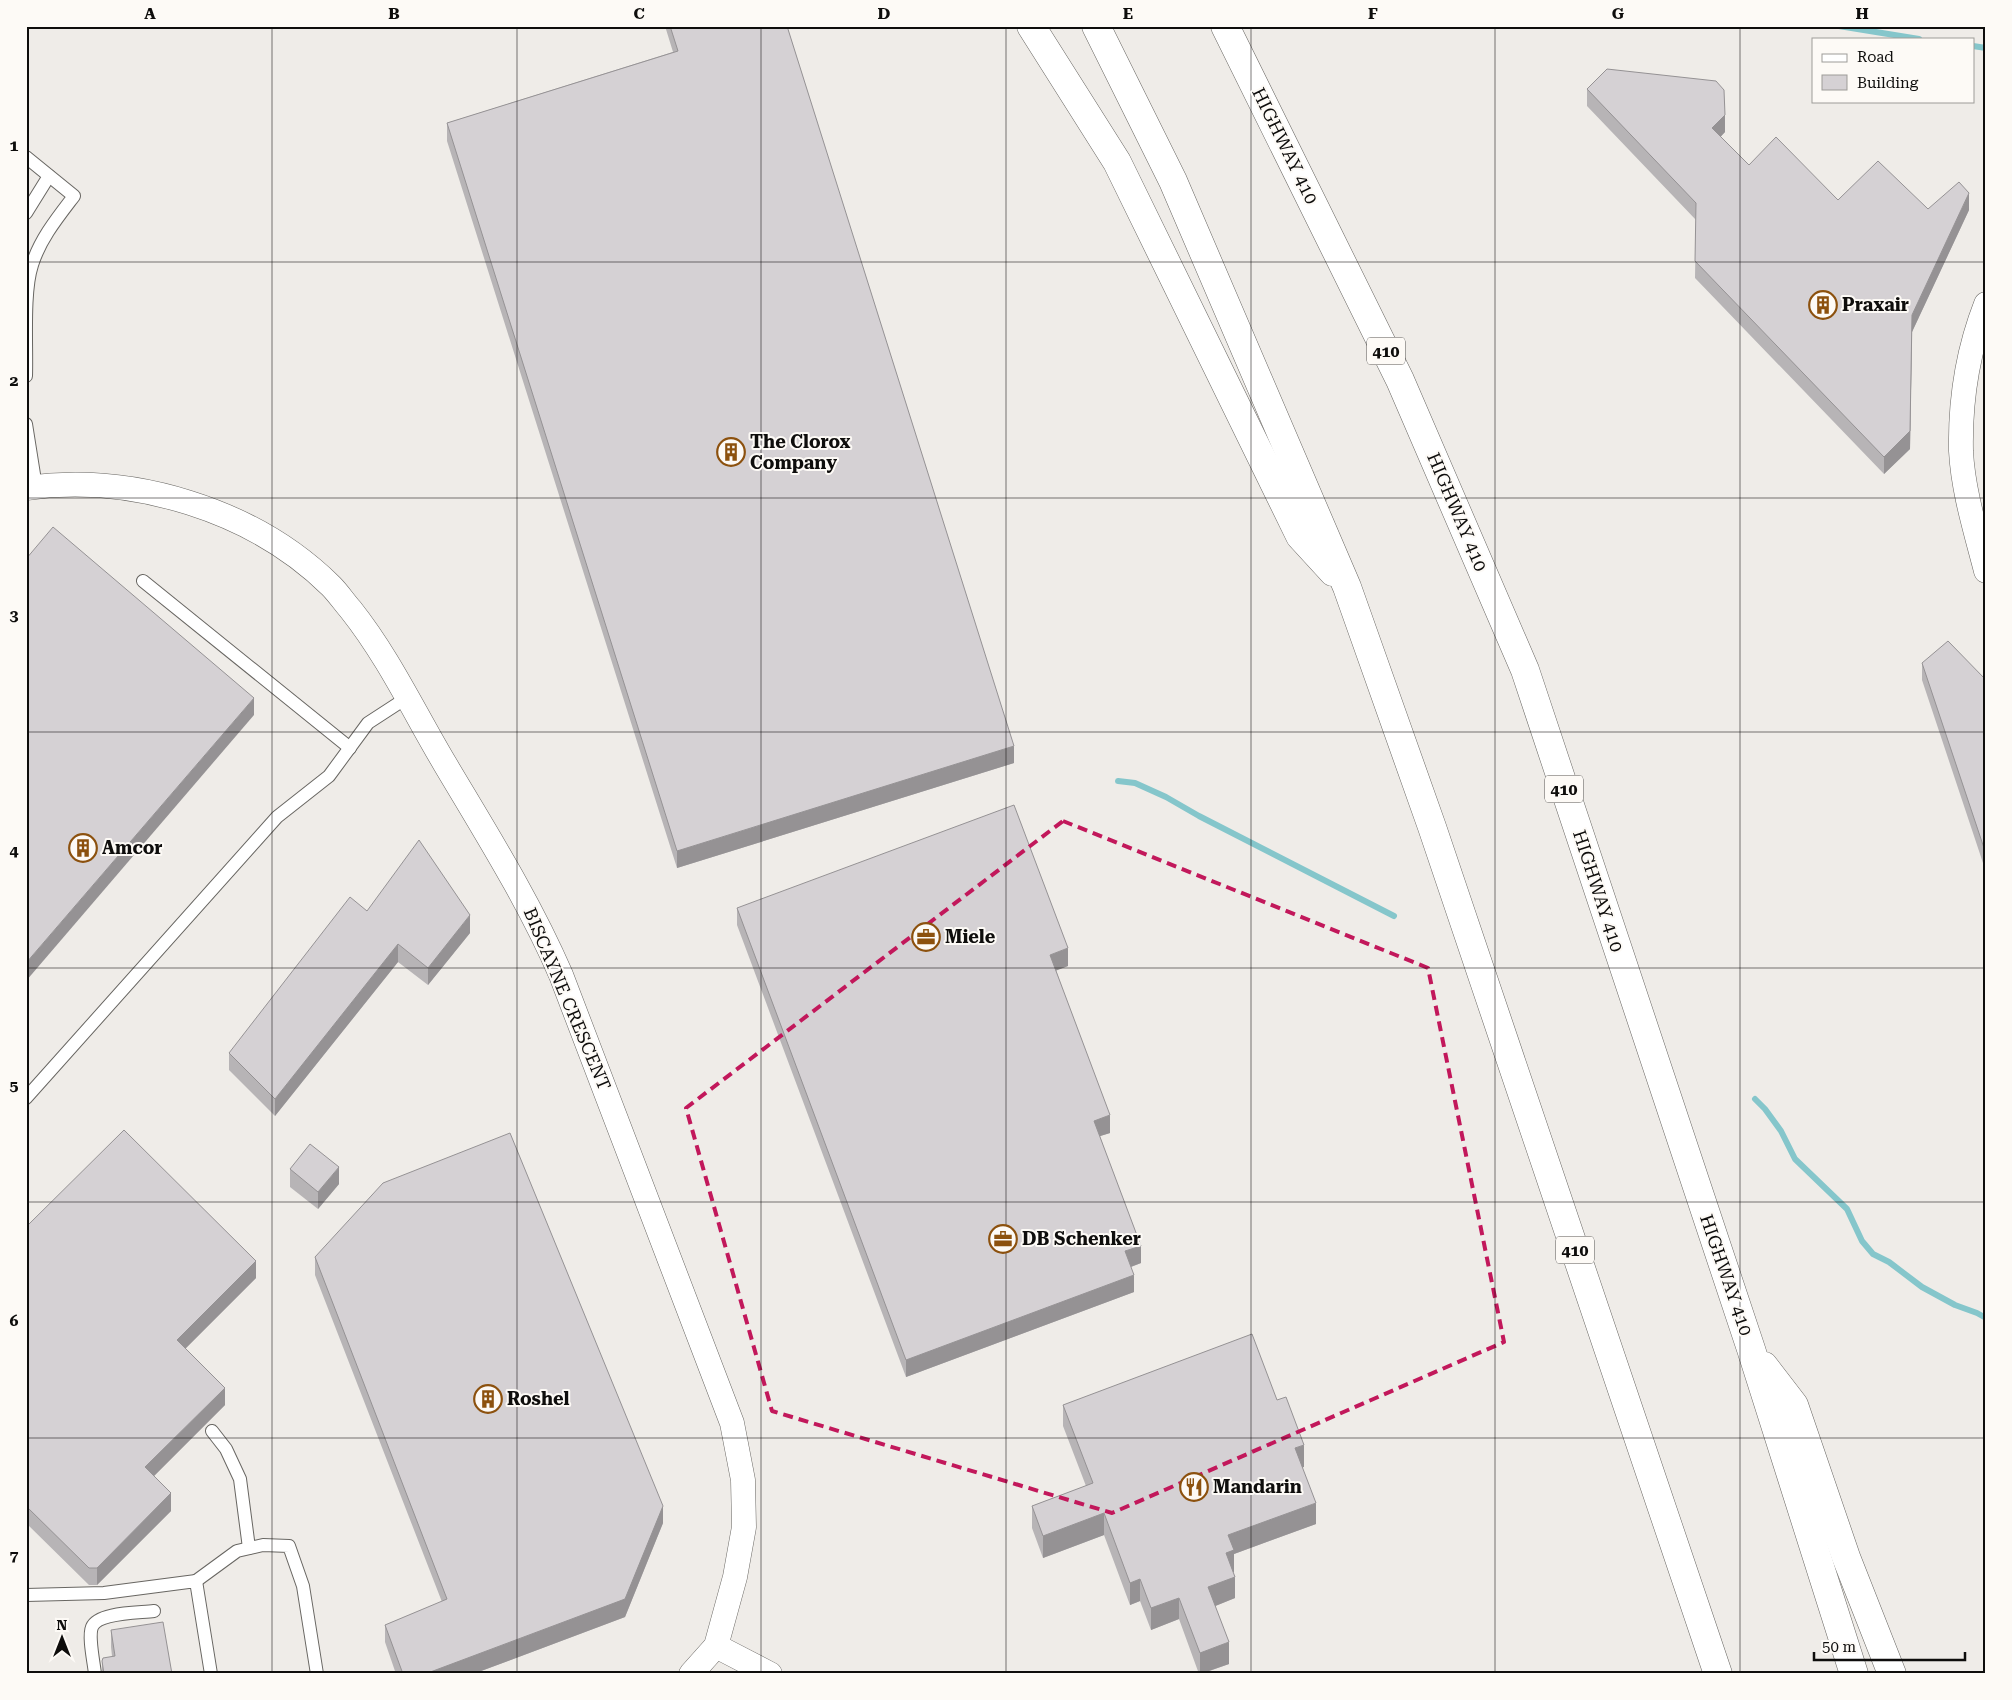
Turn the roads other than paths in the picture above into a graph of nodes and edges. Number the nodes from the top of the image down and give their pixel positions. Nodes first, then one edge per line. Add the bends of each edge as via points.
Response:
1 (1031, 26) edge
2 (1096, 26) edge
3 (1229, 30) edge
4 (26, 157) edge
5 (50, 176) junction
6 (26, 213) edge
7 (1986, 304) edge
8 (26, 376) edge
9 (26, 424) edge
10 (31, 488) edge
11 (1986, 571) edge
12 (143, 581) dead end
13 (1347, 587) junction
14 (408, 697) junction
15 (350, 748) junction
16 (26, 1098) edge
17 (1751, 1348) junction
18 (212, 1431) dead end
19 (249, 1548) junction
20 (196, 1581) junction
21 (26, 1595) edge
22 (154, 1611) dead end
23 (716, 1646) junction
24 (95, 1674) edge
25 (211, 1674) edge
26 (317, 1674) edge
27 (691, 1674) edge
28 (770, 1674) edge
29 (1718, 1674) edge
30 (1854, 1674) edge
31 (1892, 1674) edge

1 - 13 highway via 1117,162 1300,536
2 - 13 highway, 410 via 1173,180
3 - 17 highway, HIGHWAY 410 / 410 via 1400,380 1526,670
4 - 5 lane
5 - 6 lane
5 - 8 lane via 74,196 44,237 32,266 28,292
7 - 11 street via 1977,327 1965,385 1961,452
9 - 10 lane
10 - 14 street, BISCAYNE CRESCENT via 118,486 196,504 230,518 293,553 332,586 396,674
12 - 15 lane
13 - 29 highway, 410 via 1432,826
14 - 15 lane via 368,723
14 - 23 street, BISCAYNE CRESCENT via 543,934 732,1423 743,1480 744,1527 735,1577
15 - 16 lane via 329,776 277,817
17 - 30 highway, HIGHWAY 410 / 410
17 - 31 highway via 1794,1405 1846,1557
18 - 19 lane via 226,1449 240,1478
19 - 20 lane via 237,1551
19 - 26 lane via 289,1546 303,1586
20 - 21 lane via 104,1594
20 - 25 lane
22 - 24 lane via 97,1620 91,1635
23 - 27 street, BISCAYNE CRESCENT
23 - 28 street

